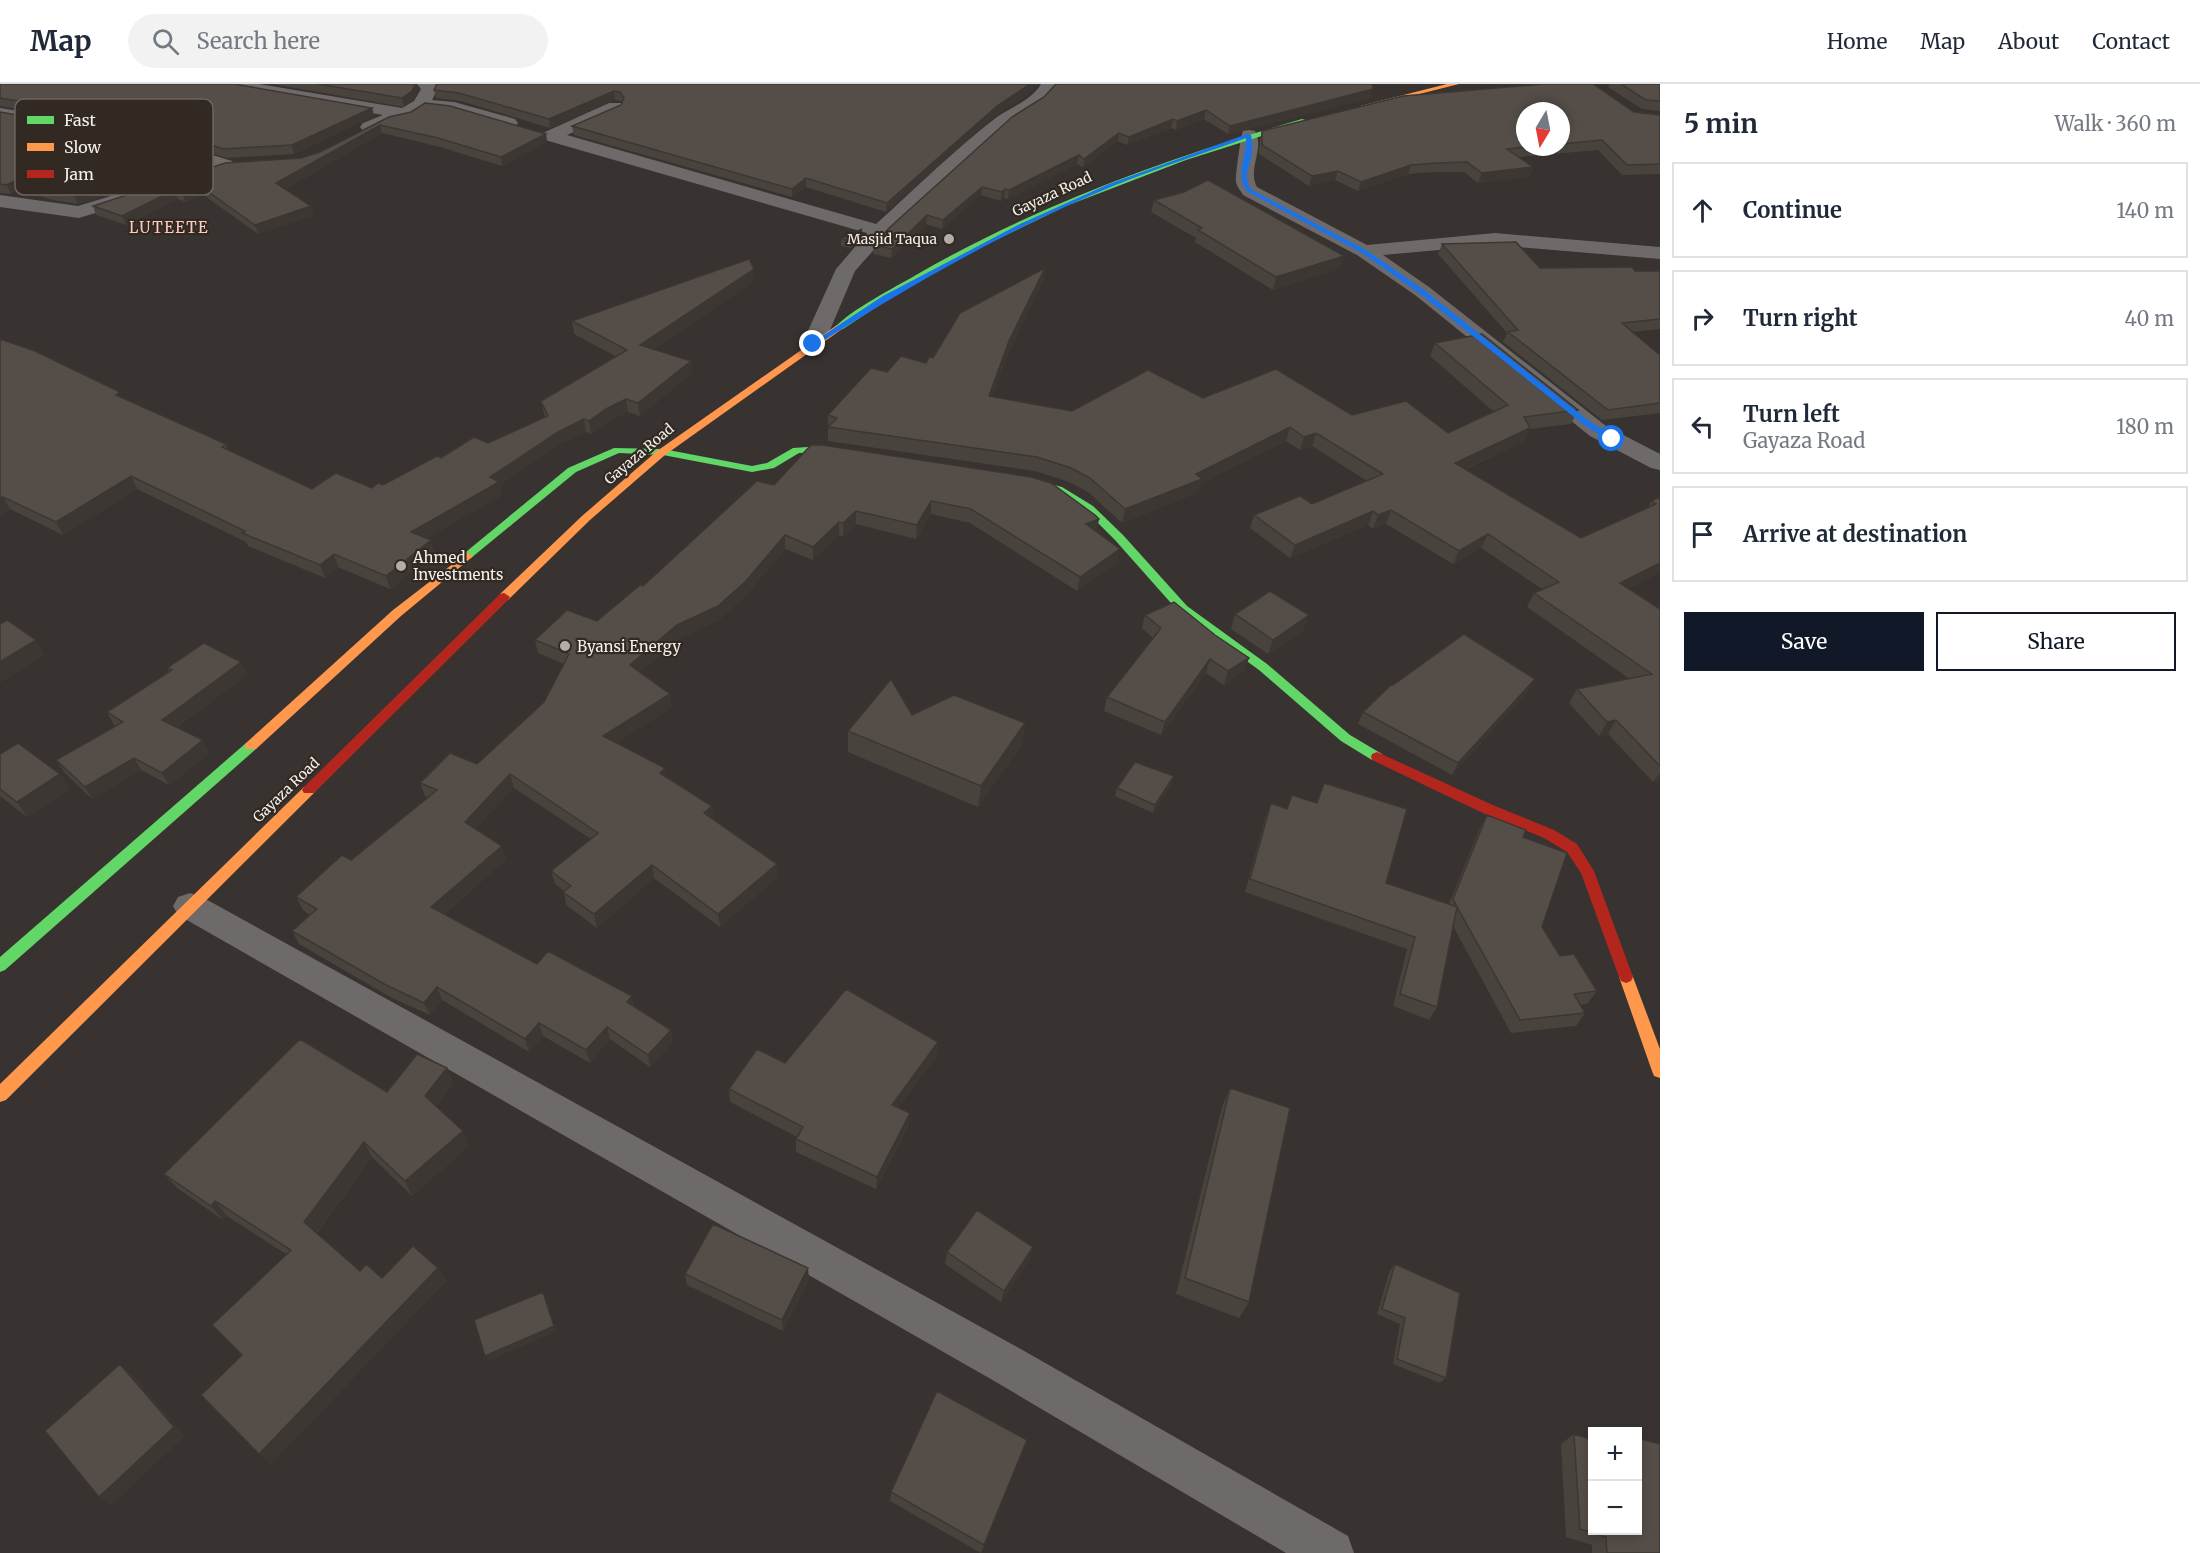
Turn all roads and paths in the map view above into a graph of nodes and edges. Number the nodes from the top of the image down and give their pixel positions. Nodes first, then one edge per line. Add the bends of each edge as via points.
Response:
1 (231, 84) edge
2 (424, 84) edge
3 (1049, 84) edge
4 (1456, 84) edge
5 (423, 104) junction
6 (615, 107) edge
7 (1352, 109) edge
8 (0, 113) edge
9 (15, 115) edge
10 (406, 115) junction
11 (1318, 118) edge
12 (356, 134) edge
13 (1249, 135) junction
14 (551, 136) junction
15 (213, 158) edge
16 (213, 170) edge
17 (133, 195) edge
18 (0, 201) edge
19 (880, 231) junction
20 (1364, 251) junction
21 (1660, 253) edge
22 (813, 344) junction
23 (663, 452) junction
24 (865, 456) edge
25 (1660, 463) edge
26 (1001, 476) edge
27 (190, 906) junction
28 (0, 966) edge
29 (1660, 1071) edge
30 (0, 1095) edge
31 (1330, 1553) edge

1 - 10 street
2 - 5 street via 430,88
3 - 19 street via 1035,100 970,148
4 - 7 main road
5 - 10 street
5 - 14 street via 454,107
6 - 14 street
8 - 9 street
10 - 12 street via 385,119
11 - 13 main road, Gayaza Road
13 - 20 street via 1250,151 1243,175 1250,191
13 - 22 main road, Gayaza Road via 1111,185 1023,225 885,298
14 - 19 street
15 - 16 street via 234,164
17 - 18 street via 79,212
19 - 22 street via 846,269
20 - 21 street via 1495,239
20 - 25 street via 1422,291 1598,431
22 - 23 main road, Gayaza Road
23 - 24 main road via 752,469 770,466 797,450 810,448
23 - 27 main road, Gayaza Road via 561,543
23 - 28 main road via 618,450 572,470 397,613
26 - 29 main road via 1059,489 1078,500 1103,521 1173,600 1263,667 1308,709 1361,749 1572,848 1587,871
27 - 30 main road, Gayaza Road
27 - 31 street via 1004,1363

